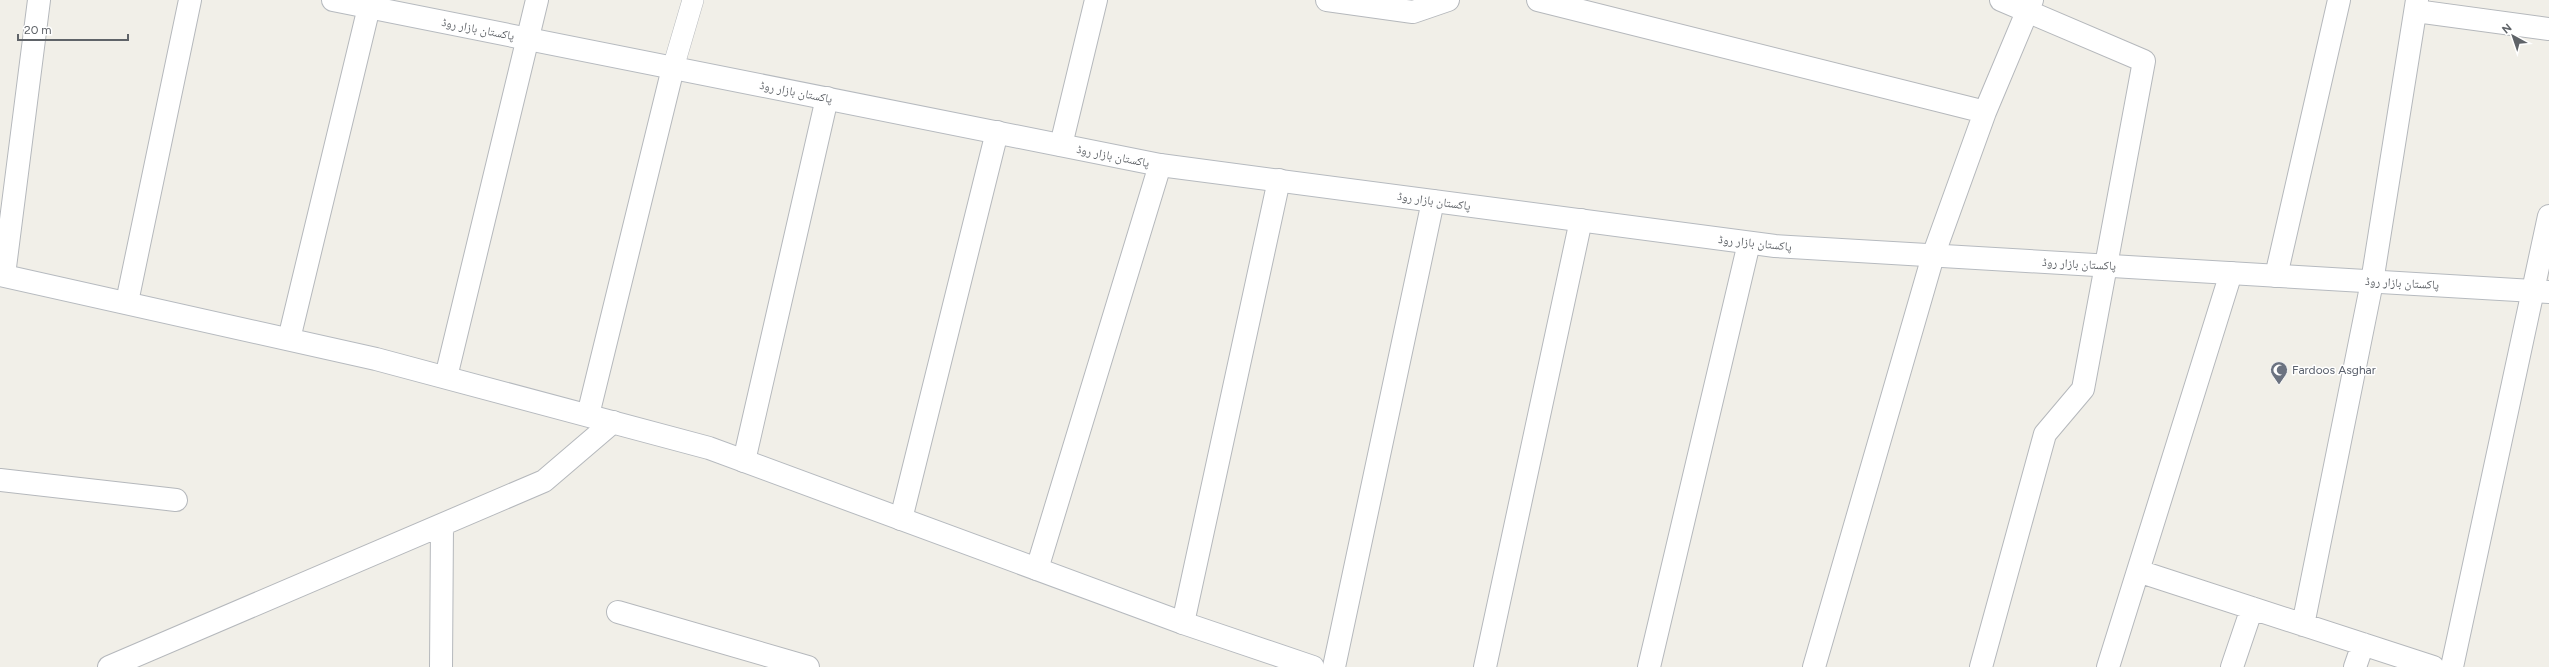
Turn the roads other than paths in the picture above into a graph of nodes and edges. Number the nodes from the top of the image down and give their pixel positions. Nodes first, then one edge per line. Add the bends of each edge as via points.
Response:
1 (38, 0) edge
2 (190, 0) edge
3 (333, 0) edge
4 (537, 0) edge
5 (693, 0) edge
6 (1096, 0) edge
7 (1327, 0) edge
8 (1448, 0) edge
9 (1538, 0) edge
10 (2001, 0) edge
11 (2339, 0) edge
12 (2416, 5) edge
13 (2030, 6) edge
14 (369, 7) junction
15 (2549, 29) edge
16 (527, 39) junction
17 (673, 68) junction
18 (827, 98) junction
19 (1985, 112) junction
20 (997, 132) junction
21 (1061, 145) junction
22 (1160, 165) junction
23 (1279, 180) junction
24 (1433, 201) junction
25 (2549, 216) edge
26 (1581, 220) junction
27 (1749, 243) junction
28 (1933, 256) junction
29 (2107, 266) junction
30 (2231, 273) junction
31 (2, 275) edge
32 (2276, 276) junction
33 (2372, 282) junction
34 (2541, 292) edge
35 (127, 302) junction
36 (289, 339) junction
37 (446, 377) junction
38 (588, 415) junction
39 (613, 422) junction
40 (744, 461) junction
41 (0, 480) edge
42 (176, 500) dead end
43 (901, 519) junction
44 (442, 525) junction
45 (1037, 569) junction
46 (2138, 571) junction
47 (2252, 608) junction
48 (618, 612) dead end
49 (1184, 623) junction
50 (2303, 625) junction
51 (2363, 644) junction
52 (109, 667) edge
53 (441, 667) edge
54 (808, 667) edge
55 (1312, 667) edge
56 (1334, 667) edge
57 (1485, 667) edge
58 (1649, 667) edge
59 (1814, 667) edge
60 (1981, 667) edge
61 (2108, 667) edge
62 (2232, 667) edge
63 (2355, 667) edge
64 (2433, 667) edge
65 (2452, 667) edge

1 - 31 street
2 - 35 street
3 - 14 street, پاکستان بازار روڈ
4 - 16 street
5 - 17 lane
6 - 21 street
7 - 8 street via 1413,12
9 - 19 street
10 - 13 street
11 - 32 street
12 - 15 street
12 - 33 street
13 - 19 street
13 - 29 street via 2144,61
14 - 16 street, پاکستان بازار روڈ
14 - 36 street
16 - 17 street, پاکستان بازار روڈ
16 - 37 street
17 - 18 street, پاکستان بازار روڈ
17 - 38 street
18 - 20 street, پاکستان بازار روڈ
18 - 40 street
19 - 28 street
20 - 21 street, پاکستان بازار روڈ
20 - 43 street
21 - 22 street, پاکستان بازار روڈ
22 - 23 street, پاکستان بازار روڈ
22 - 45 street
23 - 24 street, پاکستان بازار روڈ
23 - 49 street
24 - 26 street, پاکستان بازار روڈ
24 - 56 street
25 - 34 street
26 - 27 street, پاکستان بازار روڈ
26 - 57 street
27 - 28 street, پاکستان بازار روڈ
27 - 58 street
28 - 29 street, پاکستان بازار روڈ
28 - 59 street
29 - 30 street, پاکستان بازار روڈ
29 - 60 street via 2083,389 2045,434
30 - 32 street, پاکستان بازار روڈ
30 - 46 street
31 - 35 street
32 - 33 street, پاکستان بازار روڈ
33 - 34 street, پاکستان بازار روڈ
33 - 50 street
34 - 65 street
35 - 36 street
36 - 37 street
37 - 38 street
38 - 39 street
39 - 40 street via 709,448
39 - 44 street via 544,481
40 - 43 street
41 - 42 street
43 - 45 street
44 - 52 street
44 - 53 street
45 - 49 street
46 - 47 street
46 - 61 street
47 - 50 street
47 - 62 street
48 - 54 street
49 - 55 street
50 - 51 street
51 - 63 street
51 - 64 street

